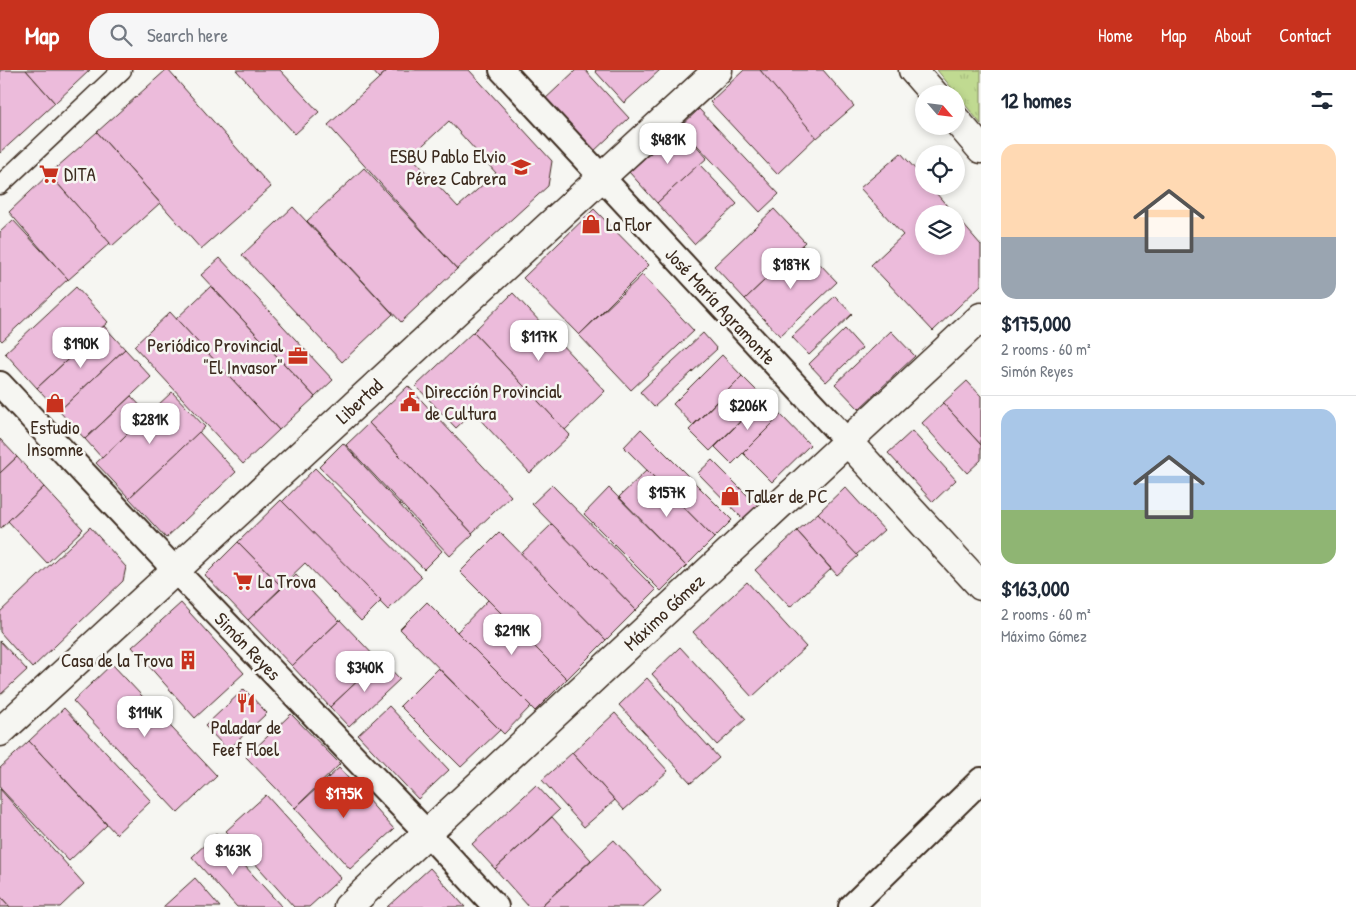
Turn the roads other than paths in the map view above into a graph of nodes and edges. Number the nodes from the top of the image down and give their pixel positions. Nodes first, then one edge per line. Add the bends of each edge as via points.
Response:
1 (122, 70) edge
2 (502, 70) edge
3 (718, 70) edge
4 (913, 70) edge
5 (926, 85) edge
6 (965, 130) edge
7 (981, 149) edge
8 (602, 178) junction
9 (0, 185) edge
10 (981, 317) edge
11 (0, 384) edge
12 (847, 441) junction
13 (175, 570) junction
14 (981, 586) edge
15 (0, 732) edge
16 (981, 780) edge
17 (427, 834) junction
18 (348, 907) edge
19 (496, 907) edge
20 (851, 907) edge

1 - 9 street
2 - 8 street, José María Agramonte
3 - 8 street, Libertad
4 - 5 street
6 - 7 street
8 - 12 street, José María Agramonte
8 - 13 street, Libertad
10 - 12 street, Máximo Gómez
11 - 13 street, Simón Reyes
12 - 14 street, José María Agramonte
12 - 17 street, Máximo Gómez
13 - 15 street, Libertad
13 - 17 street, Simón Reyes
16 - 20 street
17 - 18 street, Máximo Gómez
17 - 19 street, Simón Reyes

